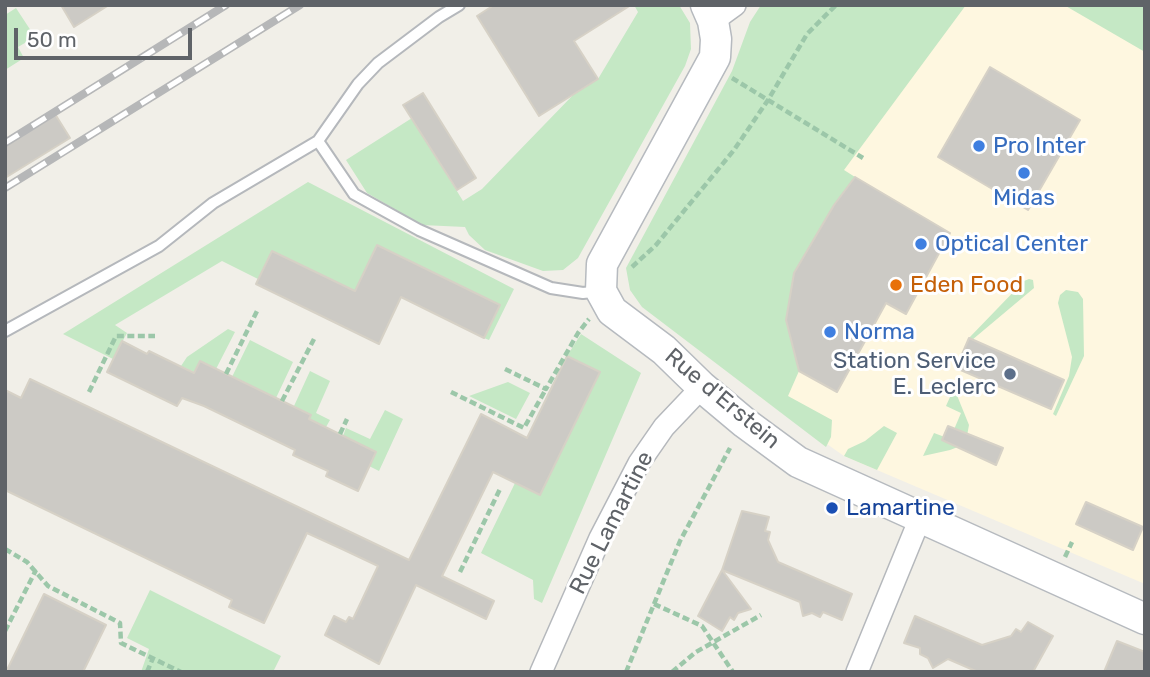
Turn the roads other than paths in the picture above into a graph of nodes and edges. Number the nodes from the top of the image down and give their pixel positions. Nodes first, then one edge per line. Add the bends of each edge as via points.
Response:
1 (459, 5) edge
2 (718, 11) edge
3 (318, 141) junction
4 (612, 282) junction
5 (5, 331) edge
6 (702, 387) junction
7 (921, 516) junction
8 (1145, 619) edge
9 (541, 672) edge
10 (857, 672) edge

1 - 3 lane via 378,63
2 - 4 street via 715,57 607,252 601,273
3 - 4 lane via 354,194 419,230 551,288 583,293
3 - 5 lane via 213,203 159,246
4 - 6 street, Rue d'Erstein via 612,311 664,350
6 - 7 street, Rue d'Erstein via 798,462
6 - 9 street, Rue Lamartine via 664,427 639,463
7 - 8 street, Rue d'Erstein
7 - 10 street

